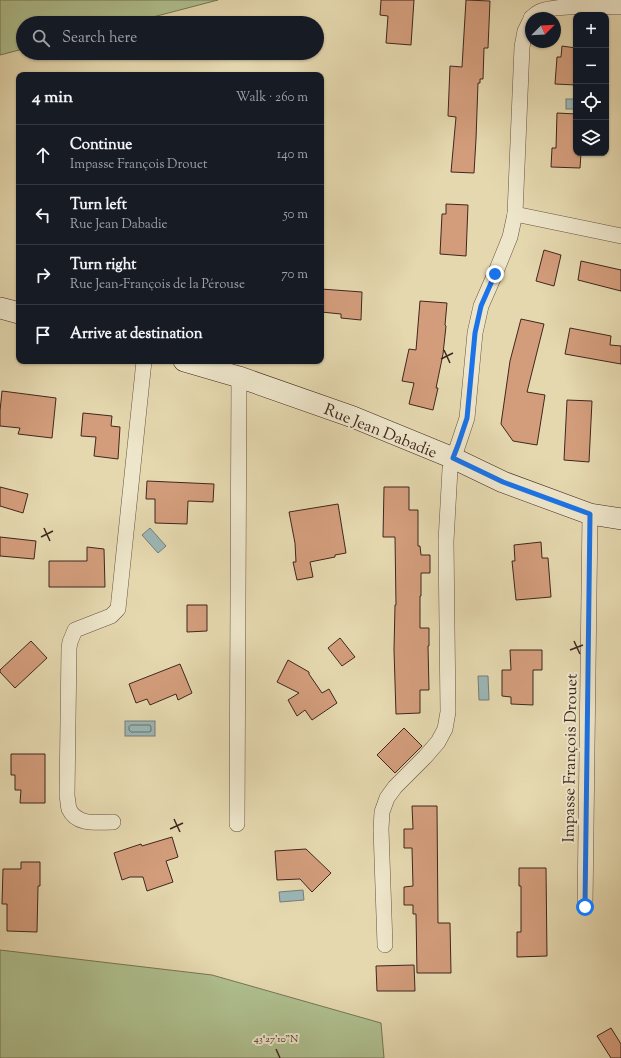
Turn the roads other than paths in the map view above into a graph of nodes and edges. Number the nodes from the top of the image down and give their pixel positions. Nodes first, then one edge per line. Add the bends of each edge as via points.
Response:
1 (621, 7) edge
2 (539, 12) edge
3 (525, 31) edge
4 (515, 214) junction
5 (621, 236) edge
6 (0, 308) edge
7 (16, 312) edge
8 (144, 364) edge
9 (194, 364) edge
10 (239, 377) junction
11 (453, 458) junction
12 (590, 514) junction
13 (621, 519) edge
14 (113, 822) dead end
15 (237, 824) dead end
16 (585, 907) dead end
17 (385, 945) dead end

1 - 2 street via 564,7
3 - 4 street via 522,47
4 - 5 street
4 - 11 street via 510,237 481,306 475,333 467,418
6 - 7 street
8 - 14 street via 118,609 110,616 75,630 69,648 69,809 82,821
9 - 10 street, Rue Jean Dabadie
10 - 11 street, Rue Jean Dabadie via 353,417
10 - 15 street
11 - 12 street, Rue Jean Dabadie via 503,482
11 - 17 street via 450,469 446,541 448,712 445,729 438,742 395,787 387,798 382,812
12 - 13 street, Rue Jean Dabadie
12 - 16 street, Impasse François Drouet

